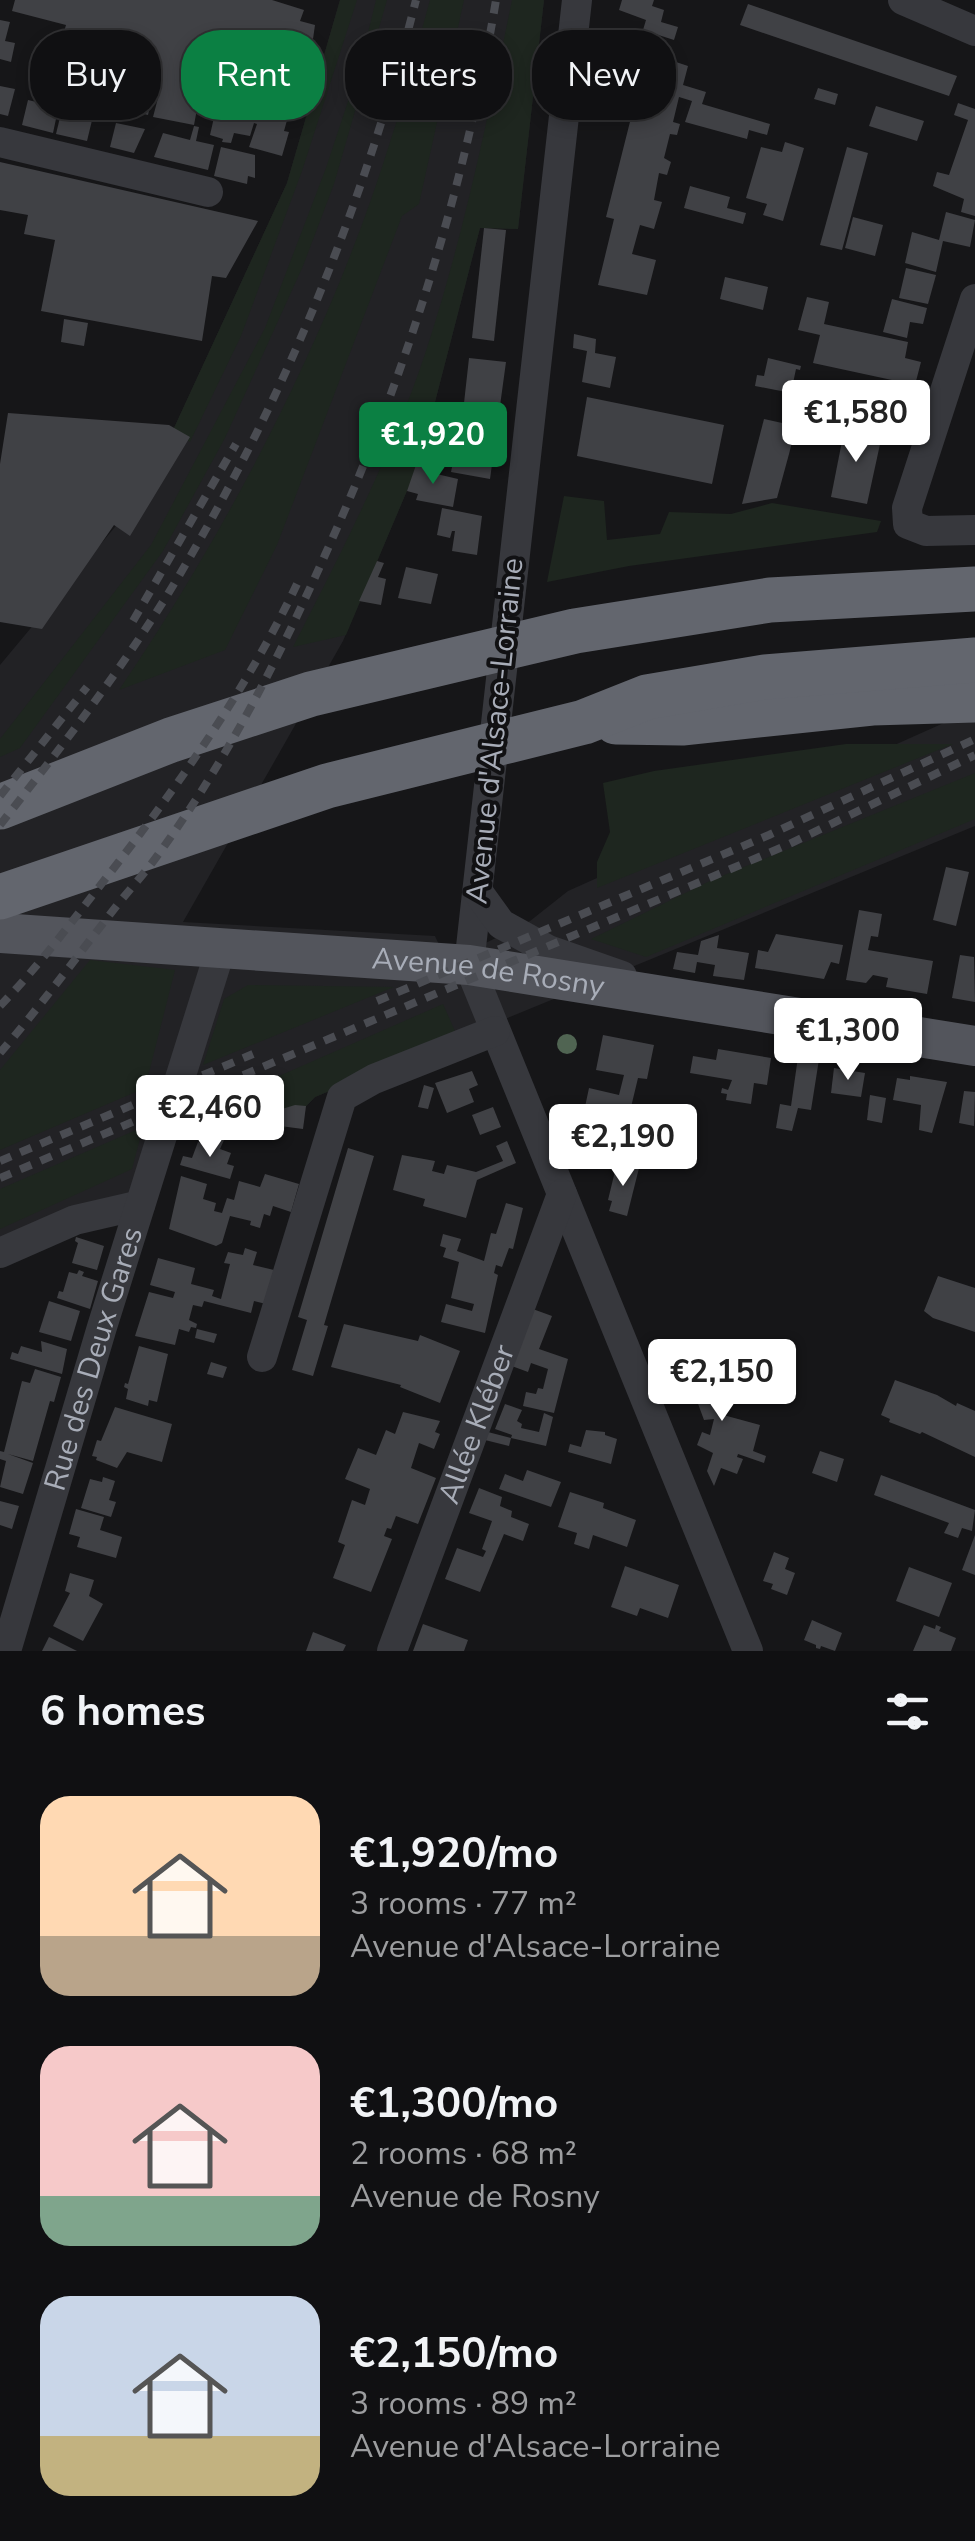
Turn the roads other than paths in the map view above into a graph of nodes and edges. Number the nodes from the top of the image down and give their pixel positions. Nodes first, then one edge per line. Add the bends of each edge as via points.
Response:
1 (576, 0) edge
2 (903, 0) edge
3 (975, 30) edge
4 (0, 142) edge
5 (208, 192) dead end
6 (975, 299) edge
7 (975, 530) edge
8 (975, 589) edge
9 (975, 660) edge
10 (975, 700) edge
11 (584, 722) junction
12 (0, 807) edge
13 (478, 892) junction
14 (0, 897) edge
15 (14, 936) edge
16 (220, 951) junction
17 (469, 966) junction
18 (692, 1001) junction
19 (495, 1031) junction
20 (975, 1046) edge
21 (562, 1194) junction
22 (140, 1205) junction
23 (0, 1254) edge
24 (262, 1357) dead end
25 (6, 1651) edge
26 (392, 1651) edge
27 (748, 1651) edge

1 - 13 street, Avenue d'Alsace-Lorraine
2 - 3 street
4 - 5 street
6 - 7 street via 907,508 908,524 926,531
8 - 12 highway via 770,600 574,632 311,694
9 - 11 highway via 709,685 647,697
10 - 11 highway via 872,703 682,723
11 - 14 highway via 327,786
13 - 17 street, Avenue d'Alsace-Lorraine
13 - 18 street via 500,924 548,950
15 - 16 main road, Avenue de Rosny
16 - 17 main road, Avenue de Rosny
16 - 22 street, Rue des Deux Gares
17 - 18 main road, Avenue de Rosny
17 - 19 street, Avenue d'Alsace-Lorraine
18 - 20 main road, Avenue de Rosny
19 - 21 street, Avenue d'Alsace-Lorraine
19 - 24 street via 342,1097
21 - 26 street, Allée Kléber
21 - 27 street, Avenue d'Alsace-Lorraine
22 - 23 street via 75,1220
22 - 25 street, Rue des Deux Gares

